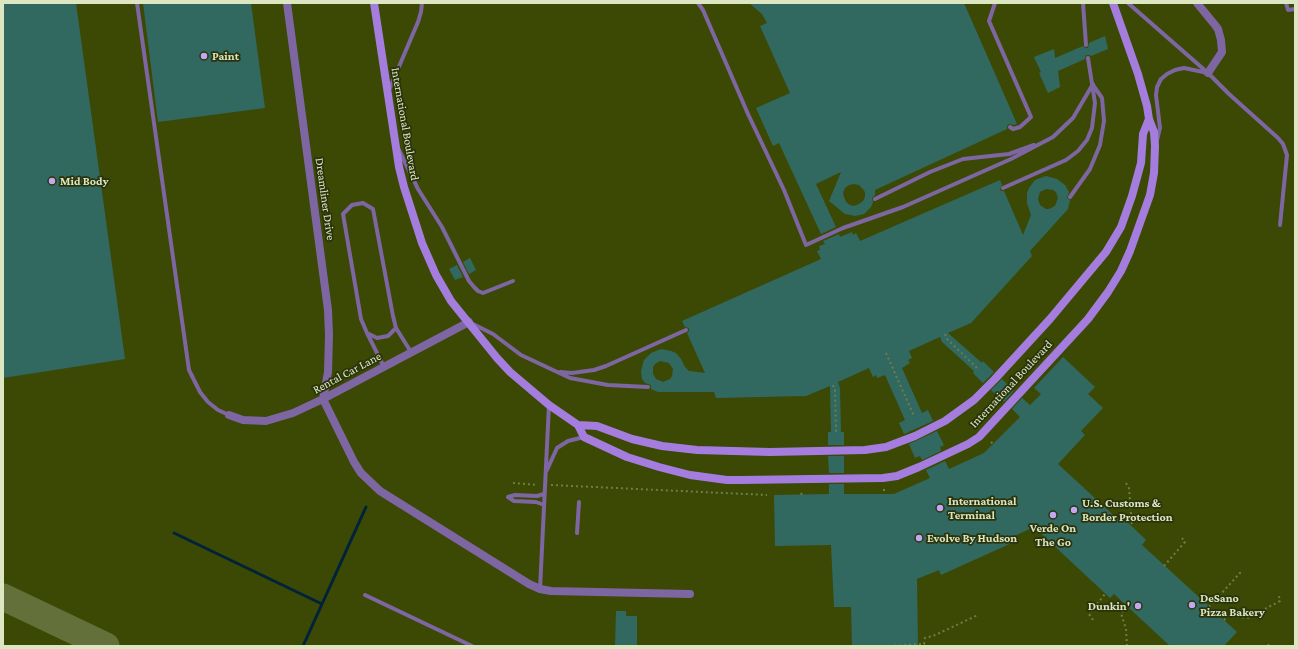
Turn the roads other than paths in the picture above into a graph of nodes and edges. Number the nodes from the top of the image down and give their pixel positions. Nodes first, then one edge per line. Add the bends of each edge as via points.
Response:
1 (137, 3) edge
2 (287, 3) edge
3 (374, 3) edge
4 (422, 3) edge
5 (698, 3) edge
6 (995, 3) edge
7 (1083, 3) edge
8 (1113, 3) edge
9 (1128, 3) edge
10 (1197, 3) edge
11 (1286, 3) edge
12 (1295, 9) edge
13 (1086, 45) dead end
14 (1088, 58) dead end
15 (1208, 73) junction
16 (1092, 84) junction
17 (387, 94) junction
18 (1149, 119) junction
19 (1010, 128) dead end
20 (1054, 137) junction
21 (394, 140) junction
22 (1155, 146) junction
23 (1003, 188) dead end
24 (1070, 197) dead end
25 (875, 199) dead end
26 (1280, 225) dead end
27 (513, 281) dead end
28 (469, 322) junction
29 (396, 328) junction
30 (686, 330) dead end
31 (367, 333) junction
32 (411, 352) junction
33 (384, 367) junction
34 (557, 372) junction
35 (648, 387) dead end
36 (323, 399) junction
37 (549, 405) junction
38 (229, 415) joint
39 (578, 424) junction
40 (584, 437) junction
41 (546, 474) junction
42 (544, 494) junction
43 (579, 502) dead end
44 (544, 505) junction
45 (577, 533) dead end
46 (540, 589) junction
47 (690, 594) dead end
48 (365, 595) dead end
49 (472, 646) edge

1 - 38 lane via 189,370 208,402
2 - 36 street, Dreamliner Drive via 328,310 328,372
3 - 17 main road, International Boulevard
4 - 17 lane via 418,22
5 - 20 lane via 704,10 806,245 843,228 903,207
6 - 19 lane via 989,21 1031,117 1020,127
7 - 13 lane
8 - 18 main road, International Boulevard via 1140,81
9 - 15 lane
10 - 15 street via 1218,29 1222,40 1222,52
11 - 12 lane via 1288,10
14 - 16 lane
15 - 22 lane via 1184,68 1175,70 1161,79 1156,95 1160,128
15 - 26 lane via 1283,144 1287,154
16 - 20 lane via 1073,118
16 - 23 lane via 1094,121 1083,145 1066,160
16 - 24 lane via 1102,98 1104,121 1100,145 1090,169
17 - 21 main road, International Boulevard
18 - 22 main road, International Boulevard via 1154,132
18 - 39 main road, International Boulevard via 1143,134 1141,163 1132,196 1121,227 1106,252 994,380 974,400 945,421 886,447 865,450 777,452 679,448 632,439 597,426
20 - 25 lane via 1009,154 963,159
21 - 27 lane via 418,189 474,287 483,293
21 - 28 main road, International Boulevard via 404,187 422,243 442,286
22 - 40 main road, International Boulevard via 1153,183 1141,223 1128,255 1108,292 1071,338 983,433 968,444 919,467 890,477 727,480 690,475 659,467
28 - 32 street, Rental Car Lane
28 - 34 lane via 493,334 521,355
28 - 37 main road, International Boulevard via 510,372
29 - 31 lane via 388,336 377,338
29 - 31 lane via 374,209 363,202 352,205 343,214 361,319
29 - 32 lane
30 - 34 lane via 594,370
31 - 33 lane
32 - 33 street, Rental Car Lane
33 - 36 street, Rental Car Lane
34 - 35 lane via 591,383
36 - 38 street, Rental Car Lane via 293,413 266,421 243,420
36 - 46 street via 354,462 361,473 380,491 520,580
37 - 39 main road, International Boulevard
37 - 41 lane
39 - 40 main road
40 - 41 lane via 568,441 557,448
41 - 42 lane
42 - 44 lane
42 - 44 lane via 508,497 514,501
43 - 45 lane
44 - 46 lane
46 - 47 street via 551,592
48 - 49 lane

